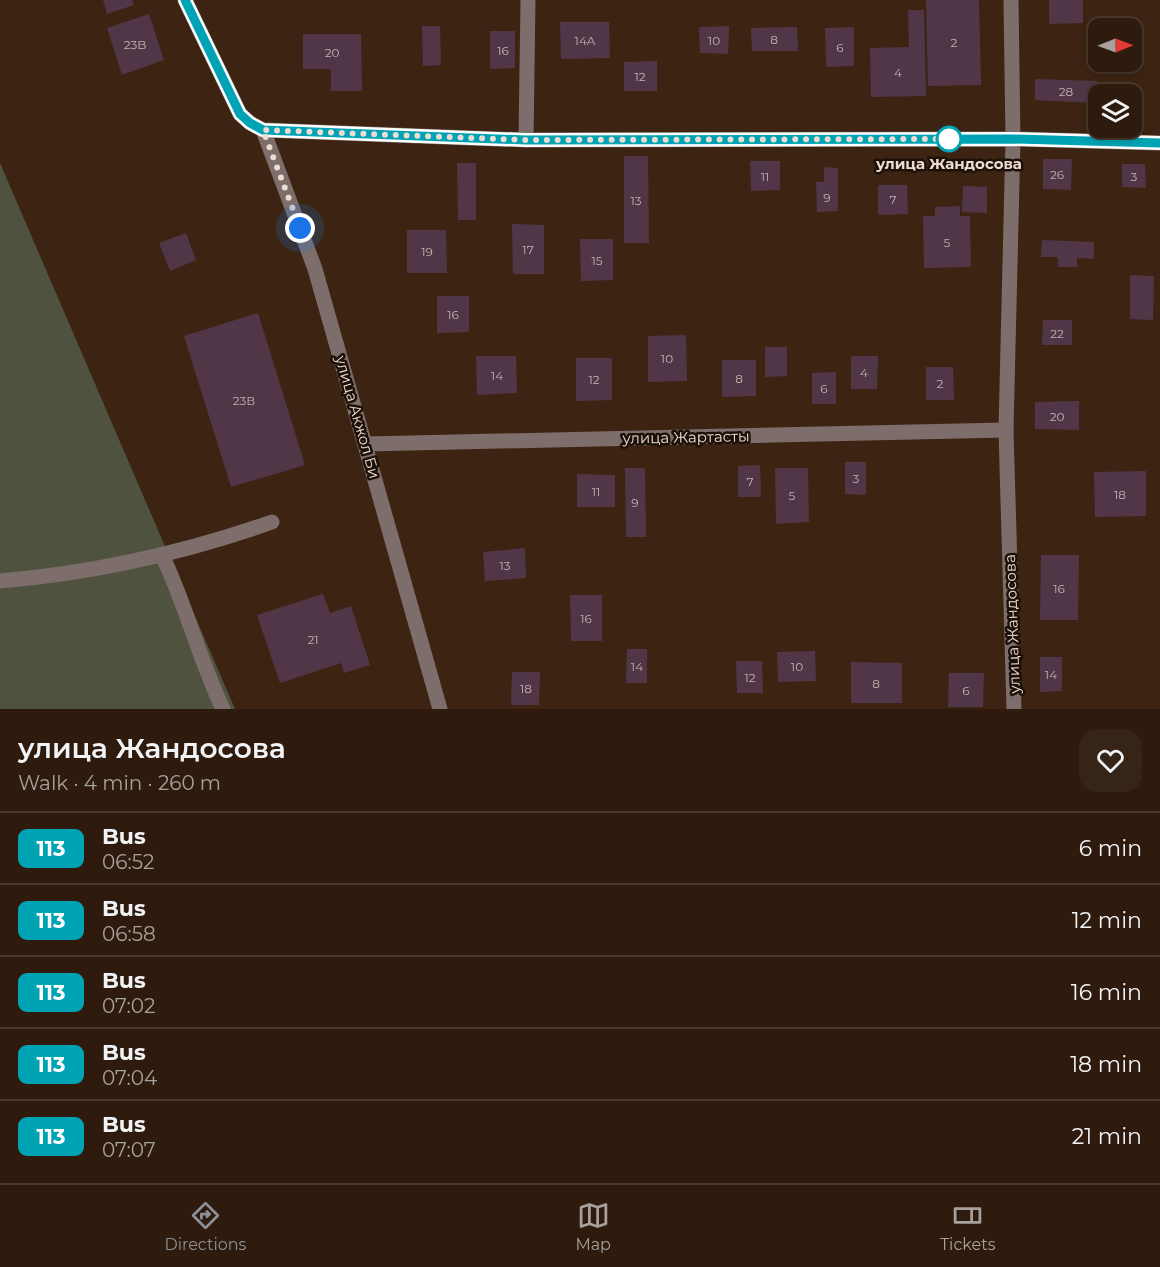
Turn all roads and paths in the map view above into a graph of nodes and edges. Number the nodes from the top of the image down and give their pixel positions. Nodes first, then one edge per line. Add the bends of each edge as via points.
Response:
1 (185, 0) edge
2 (528, 0) edge
3 (1011, 0) edge
4 (263, 130) junction
5 (1013, 139) junction
6 (526, 140) junction
7 (1160, 143) edge
8 (1006, 430) junction
9 (366, 444) junction
10 (272, 522) dead end
11 (162, 555) junction
12 (0, 580) edge
13 (223, 709) edge
14 (440, 709) edge
15 (1014, 709) edge

1 - 4 street via 240,114
2 - 6 street
3 - 5 street, улица Жандосова
4 - 6 street
4 - 9 street, улица Акжол Би via 315,269
5 - 6 street
5 - 7 street
5 - 8 street, улица Жандосова
8 - 9 street, улица Жартасты
8 - 15 street, улица Жандосова
9 - 14 street, улица Акжол Би
10 - 11 street
11 - 12 street via 56,576
11 - 13 street via 178,587

